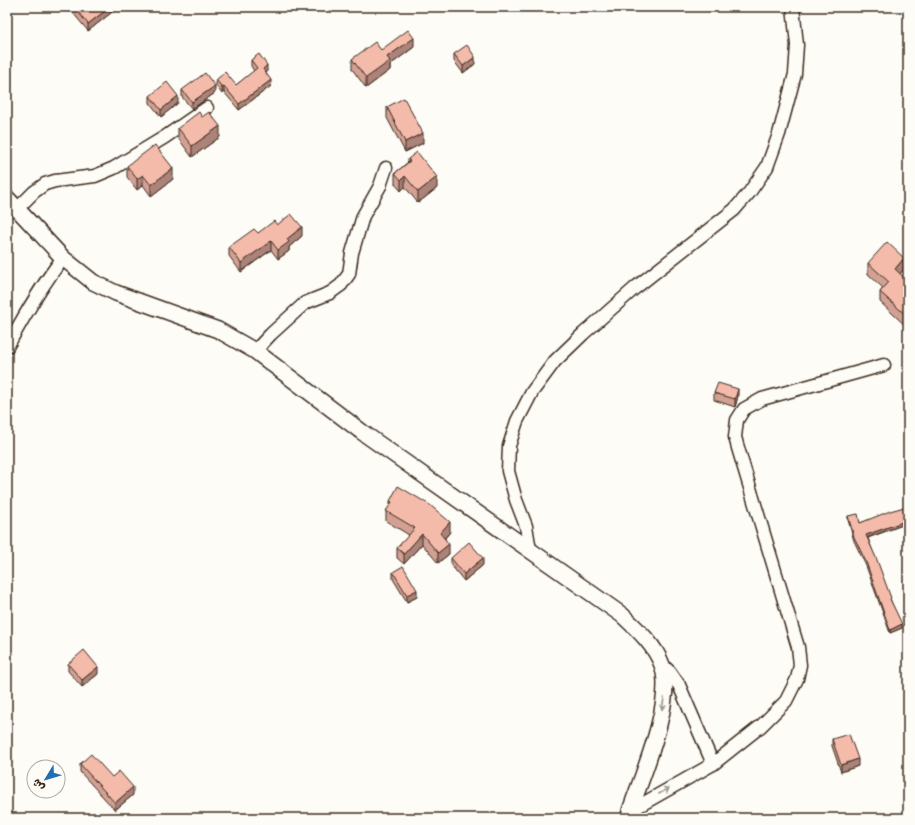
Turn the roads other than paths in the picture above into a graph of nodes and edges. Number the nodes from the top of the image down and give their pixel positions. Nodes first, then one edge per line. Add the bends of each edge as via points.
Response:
1 (793, 7) edge
2 (207, 108) dead end
3 (386, 168) dead end
4 (7, 198) edge
5 (17, 209) junction
6 (63, 258) junction
7 (7, 347) edge
8 (255, 351) junction
9 (884, 365) dead end
10 (530, 550) junction
11 (662, 665) junction
12 (714, 764) junction
13 (629, 814) edge

1 - 10 street via 797,45 795,74 767,167 734,210 635,288 555,361 532,392 517,421 509,446 508,471 526,526
2 - 5 street via 114,168 95,176 45,184
3 - 8 street via 380,186 363,216 352,253 349,274 341,285 330,293 305,304
4 - 5 street
5 - 6 street
6 - 7 street via 34,298
6 - 8 street via 83,274 116,293 218,330
8 - 10 street via 362,432
9 - 12 street via 762,399 744,409 737,420 735,437 798,647 800,665 797,679 786,701 762,726
10 - 11 street via 622,615 642,634
11 - 12 street via 679,685
11 -> 13 street via 665,700 659,726
13 -> 12 street

